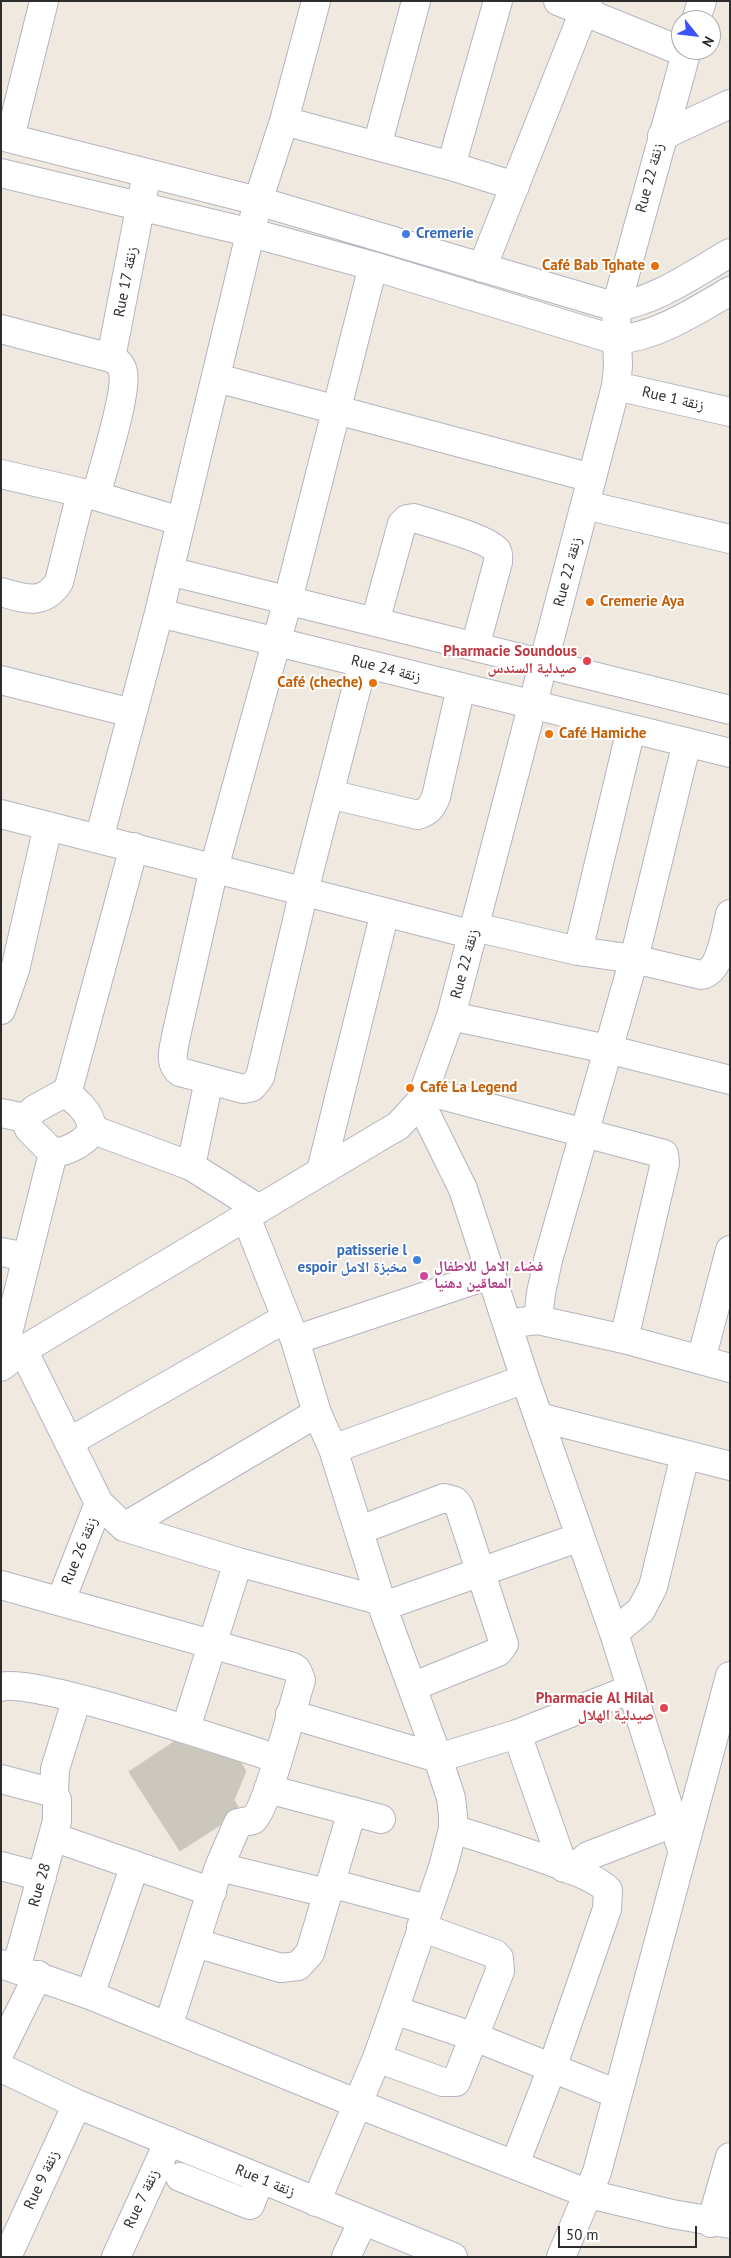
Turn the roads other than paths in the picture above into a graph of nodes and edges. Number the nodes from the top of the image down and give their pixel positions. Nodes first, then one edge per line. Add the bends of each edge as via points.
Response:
1 (44, 1) edge
2 (316, 1) edge
3 (416, 1) edge
4 (498, 1) edge
5 (558, 1) edge
6 (585, 6) edge
7 (671, 45) edge
8 (684, 60) edge
9 (730, 104) edge
10 (284, 121) junction
11 (662, 136) junction
12 (6, 137) edge
13 (376, 146) junction
14 (451, 166) junction
15 (1, 172) edge
16 (148, 172) junction
17 (515, 186) junction
18 (258, 201) junction
19 (140, 206) junction
20 (252, 233) junction
21 (730, 253) edge
22 (373, 266) junction
23 (482, 268) junction
24 (730, 291) edge
25 (616, 307) junction
26 (1, 329) edge
27 (616, 340) junction
28 (113, 359) junction
29 (217, 378) junction
30 (616, 386) junction
31 (338, 410) junction
32 (730, 412) edge
33 (1, 474) edge
34 (592, 478) junction
35 (89, 495) junction
36 (586, 505) junction
37 (180, 521) junction
38 (730, 539) edge
39 (169, 571) junction
40 (1, 592) edge
41 (288, 600) junction
42 (159, 613) junction
43 (376, 622) junction
44 (276, 642) junction
45 (476, 647) junction
46 (363, 663) junction
47 (543, 664) junction
48 (1, 680) edge
49 (462, 687) junction
50 (531, 704) junction
51 (730, 710) edge
52 (132, 713) junction
53 (632, 729) junction
54 (687, 742) junction
55 (730, 753) edge
56 (329, 794) junction
57 (1, 814) edge
58 (48, 826) junction
59 (99, 839) junction
60 (134, 848) junction
61 (214, 868) junction
62 (304, 891) junction
63 (385, 912) junction
64 (730, 914) edge
65 (475, 931) junction
66 (578, 951) junction
67 (634, 959) junction
68 (1, 1010) edge
69 (451, 1016) junction
70 (607, 1049) junction
71 (209, 1080) junction
72 (730, 1080) edge
73 (67, 1094) junction
74 (423, 1097) junction
75 (13, 1116) edge
76 (91, 1129) junction
77 (585, 1132) junction
78 (53, 1153) junction
79 (190, 1166) junction
80 (321, 1171) junction
81 (252, 1213) junction
82 (730, 1250) edge
83 (14, 1254) edge
84 (492, 1274) junction
85 (538, 1320) junction
86 (507, 1323) junction
87 (291, 1329) junction
88 (624, 1339) junction
89 (12, 1356) edge
90 (701, 1360) junction
91 (1, 1367) edge
92 (730, 1368) edge
93 (525, 1379) junction
94 (317, 1413) junction
95 (539, 1417) junction
96 (69, 1442) junction
97 (333, 1449) junction
98 (685, 1455) junction
99 (730, 1466) edge
100 (99, 1503) junction
101 (124, 1527) junction
102 (360, 1530) junction
103 (580, 1537) junction
104 (238, 1562) junction
105 (480, 1572) junction
106 (1, 1585) edge
107 (61, 1600) junction
108 (383, 1604) junction
109 (614, 1633) junction
110 (213, 1643) junction
111 (730, 1676) edge
112 (1, 1687) edge
113 (412, 1687) junction
114 (631, 1689) junction
115 (77, 1698) junction
116 (290, 1714) junction
117 (186, 1728) junction
118 (722, 1733) edge
119 (517, 1734) junction
120 (438, 1758) junction
121 (278, 1759) junction
122 (1, 1779) edge
123 (268, 1789) junction
124 (55, 1796) junction
125 (352, 1811) junction
126 (381, 1819) dead end
127 (673, 1823) junction
128 (453, 1828) junction
129 (53, 1837) junction
130 (682, 1850) junction
131 (1, 1866) edge
132 (135, 1866) junction
133 (568, 1869) junction
134 (42, 1876) junction
135 (215, 1879) junction
136 (329, 1888) junction
137 (424, 1918) junction
138 (196, 1943) junction
139 (18, 1970) edge
140 (90, 1995) junction
141 (394, 2010) junction
142 (168, 2027) junction
143 (475, 2037) junction
144 (1, 2050) edge
145 (377, 2058) junction
146 (1, 2068) edge
147 (552, 2068) junction
148 (617, 2094) junction
149 (77, 2104) junction
150 (358, 2104) junction
151 (169, 2141) junction
152 (730, 2157) edge
153 (515, 2164) junction
154 (180, 2177) dead end
155 (260, 2179) junction
156 (589, 2194) junction
157 (316, 2202) junction
158 (363, 2221) junction
159 (720, 2223) edge
160 (7, 2257) edge
161 (116, 2257) edge
162 (346, 2257) edge
163 (453, 2257) edge
164 (561, 2257) edge

1 - 12 street
2 - 10 street
3 - 13 street
4 - 14 street
5 - 6 street
6 - 7 street
6 - 17 street
8 - 11 street, Rue 22 زنقة
9 - 11 street
10 - 13 street
10 - 18 street
11 - 25 street, Rue 22 زنقة
12 - 16 street
13 - 14 street
14 - 17 street
15 - 19 street
16 - 18 street
16 - 19 street, Rue 17 زنقة
17 - 23 street
18 - 20 street
18 - 23 street
19 - 20 street
19 - 28 street, Rue 17 زنقة
20 - 22 street
20 - 29 street
21 - 25 street via 657,295
22 - 27 street
22 - 31 street
23 - 25 street
24 - 27 street via 658,330 636,338
25 - 27 street, Rue 22 زنقة
26 - 28 street
27 - 30 street, Rue 22 زنقة
28 - 35 street, Rue 17 زنقة via 124,372 122,395
29 - 31 street
29 - 37 street
30 - 32 street, Rue 1 زنقة
30 - 34 street, Rue 22 زنقة
31 - 34 street
31 - 41 street
33 - 35 street
34 - 36 street, Rue 22 زنقة
35 - 37 street
35 - 40 street, Rue 17 زنقة via 59,582 51,594 38,599
36 - 38 street
36 - 47 street, Rue 22 زنقة
37 - 39 street
39 - 41 street
39 - 42 street
41 - 43 street
41 - 44 street
42 - 44 street, Rue 24 زنقة
42 - 52 street
43 - 45 street
43 - 45 street via 402,524 414,518 474,538 495,548 498,553
44 - 46 street, Rue 24 زنقة
44 - 61 street
45 - 47 street
46 - 49 street, Rue 24 زنقة
46 - 56 street
47 - 50 street, Rue 22 زنقة
47 - 51 street
48 - 52 street
49 - 50 street, Rue 24 زنقة
49 - 56 street via 436,797 430,809 418,815
50 - 53 street, Rue 24 زنقة
50 - 65 street, Rue 22 زنقة
52 - 59 street
53 - 54 street, Rue 24 زنقة
53 - 66 street
54 - 55 street, Rue 24 زنقة
54 - 67 street
56 - 62 street
57 - 58 street
58 - 59 street
58 - 68 street via 15,970
59 - 60 street
60 - 61 street
60 - 73 street
61 - 62 street
61 - 71 street via 172,1061 180,1072
62 - 63 street
62 - 71 street via 260,1077 252,1087 243,1089
63 - 65 street
63 - 80 street
64 - 67 street via 722,949 715,966 707,974 695,975
65 - 66 street
65 - 69 street, Rue 22 زنقة
66 - 67 street
67 - 70 street
69 - 70 street
69 - 74 street, Rue 22 زنقة
70 - 72 street
70 - 77 street
71 - 79 street
73 - 75 street
73 - 76 street via 87,1115
74 - 77 street
74 - 80 street via 398,1126
74 - 84 street via 463,1190
75 - 78 street
76 - 78 street via 70,1148
76 - 79 street
77 - 85 street via 548,1260
77 - 88 street via 660,1152 666,1157
78 - 83 street
79 - 81 street
80 - 81 street
81 - 87 street
81 - 89 street
82 - 90 street
83 - 89 street
84 - 86 street
84 - 87 street
85 - 86 street
85 - 88 street
86 - 93 street
87 - 94 street
87 - 96 street
88 - 90 street
89 - 91 street
89 - 96 street
90 - 92 street
93 - 95 street
93 - 97 street
94 - 97 street
94 - 101 street
95 - 98 street
95 - 103 street
96 - 100 street
97 - 102 street
98 - 99 street
98 - 109 street via 653,1587 641,1610
100 - 101 street
100 - 107 street, Rue 26 زنقة
101 - 104 street
102 - 105 street via 435,1500 449,1498 459,1506
102 - 108 street
103 - 105 street
103 - 109 street
104 - 108 street
104 - 110 street
105 - 108 street
105 - 113 street via 504,1642 501,1649
106 - 107 street
107 - 110 street
108 - 113 street
109 - 114 street
110 - 116 street via 297,1670 301,1680
110 - 117 street
111 - 118 street
112 - 115 street via 13,1685
113 - 120 street
114 - 119 street
114 - 127 street
115 - 117 street
115 - 124 street, Rue 28 via 55,1769
116 - 120 street
116 - 121 street
117 - 121 street
118 - 130 street
119 - 120 street
119 - 133 street
120 - 128 street via 451,1798
121 - 123 street
122 - 124 street
123 - 125 street
123 - 135 street via 256,1817 235,1826
124 - 129 street, Rue 28 via 57,1821
125 - 126 street
125 - 136 street
127 - 130 street
127 - 133 street via 588,1856
128 - 133 street
128 - 137 street
129 - 132 street
129 - 134 street, Rue 28
130 - 148 street
131 - 134 street
132 - 135 street
132 - 140 street
133 - 147 street via 602,1884 609,1896
134 - 139 street, Rue 28
135 - 136 street
135 - 138 street
136 - 137 street
136 - 138 street via 310,1953 298,1966 281,1968
137 - 141 street
137 - 143 street via 499,1958 500,1971
138 - 142 street
139 - 140 street
139 - 144 street, Rue 28
140 - 142 street
141 - 143 street
141 - 145 street
142 - 150 street
143 - 145 street via 459,2080 453,2083
143 - 147 street
145 - 150 street
146 - 149 street, Rue 1 زنقة
147 - 148 street
147 - 153 street
148 - 156 street
149 - 151 street, Rue 1 زنقة
149 - 160 street, Rue 9 زنقة
150 - 153 street
150 - 157 street
151 - 155 street, Rue 1 زنقة
151 - 161 street, Rue 7 زنقة
152 - 159 street
153 - 156 street
154 - 155 street via 250,2205
155 - 157 street, Rue 1 زنقة
156 - 159 street
156 - 164 street
157 - 158 street, Rue 1 زنقة
158 - 162 street
158 - 163 street, Rue 1 زنقة

